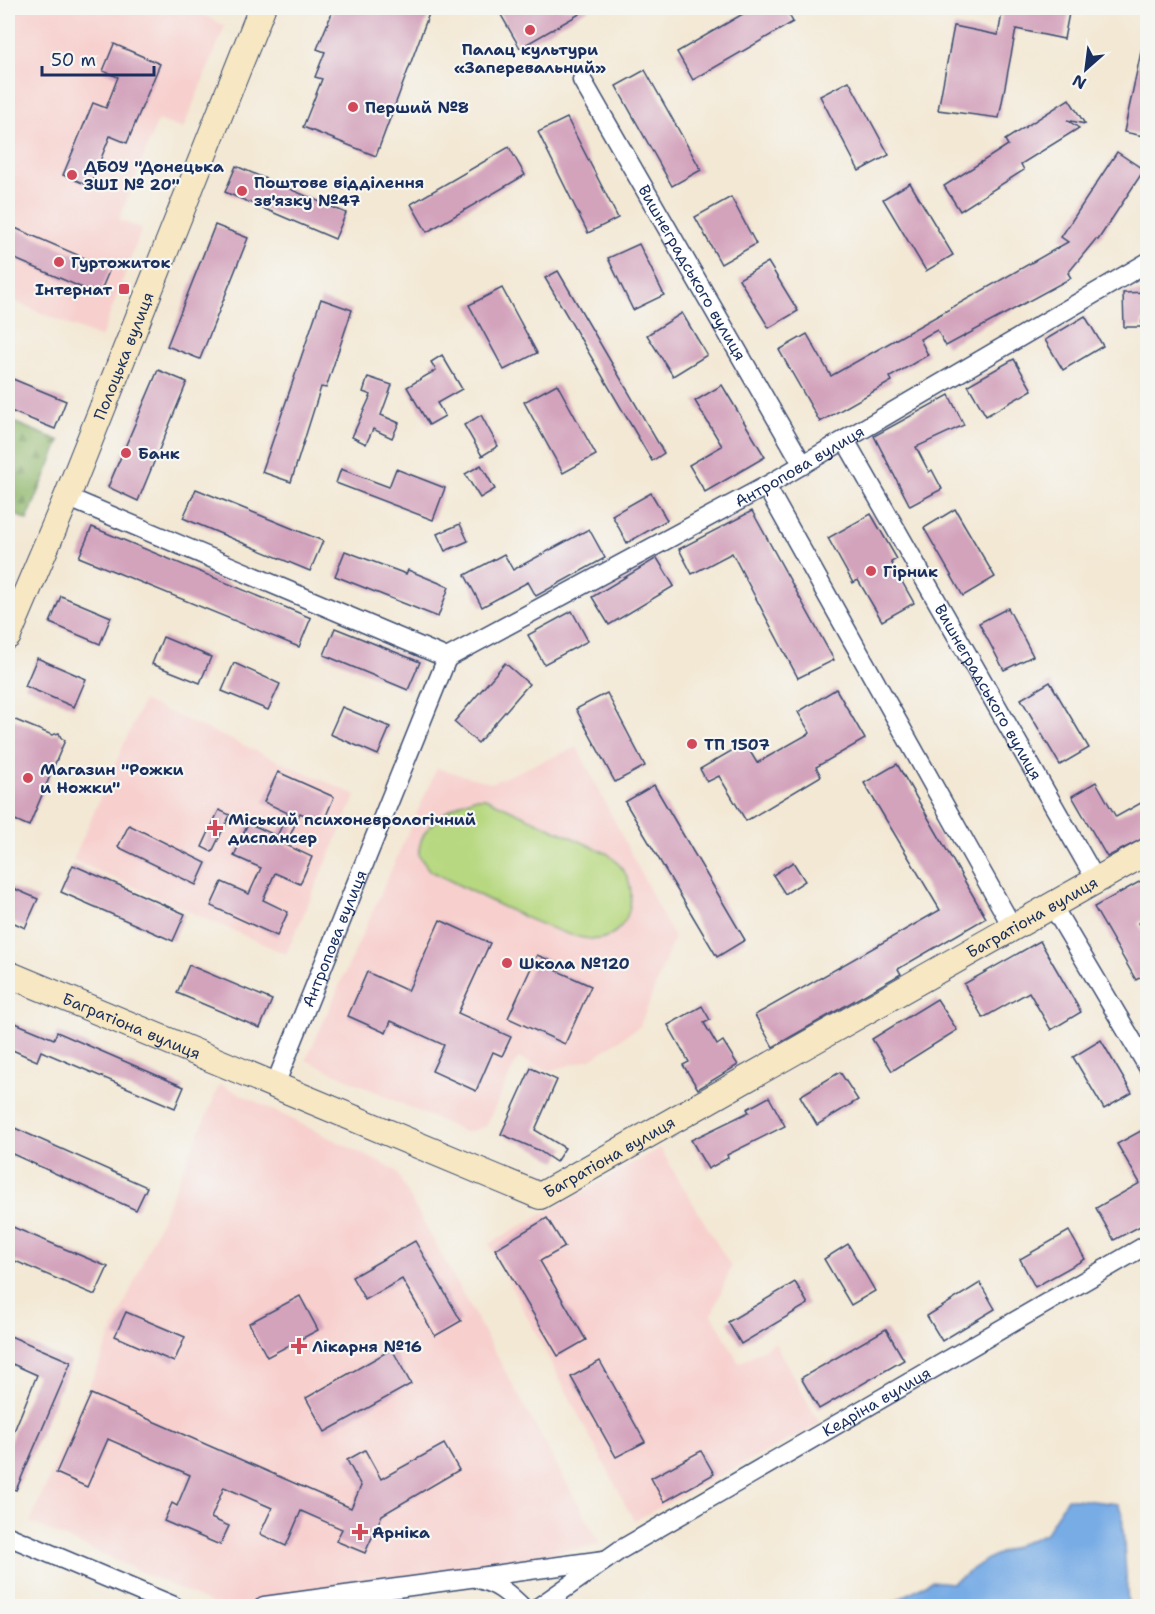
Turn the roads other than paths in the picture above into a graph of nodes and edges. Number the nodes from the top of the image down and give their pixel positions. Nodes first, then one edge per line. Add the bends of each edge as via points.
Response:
1 (262, 8) edge
2 (582, 80) dead end
3 (1148, 262) edge
4 (845, 440) junction
5 (803, 465) junction
6 (766, 486) junction
7 (67, 497) junction
8 (8, 636) edge
9 (447, 658) junction
10 (1148, 851) edge
11 (1096, 880) junction
12 (1052, 905) junction
13 (1013, 928) junction
14 (8, 974) edge
15 (1148, 1067) edge
16 (275, 1085) junction
17 (1148, 1244) edge
18 (8, 1536) edge
19 (606, 1560) junction
20 (474, 1578) junction
21 (174, 1606) edge
22 (264, 1606) edge
23 (521, 1606) edge
24 (540, 1606) edge

1 - 7 street, Полоцька вулиця
2 - 5 street, Вишнеградського вулиця
3 - 4 street, Антропова вулиця
4 - 5 street, Антропова вулиця
4 - 11 street, Вишнеградського вулиця
5 - 6 street, Антропова вулиця
6 - 9 street, Антропова вулиця
6 - 13 street
7 - 8 street, Полоцька вулиця
7 - 9 street
9 - 16 street, Антропова вулиця
10 - 11 street, Багратіона вулиця
11 - 12 street, Багратіона вулиця
12 - 13 street, Багратіона вулиця
12 - 15 street
13 - 16 street, Багратіона вулиця via 540,1196
14 - 16 street, Багратіона вулиця
17 - 19 street, Кедріна вулиця
18 - 21 street
19 - 20 street, Кедріна вулиця
19 - 24 street, Кедріна вулиця
20 - 22 street, Кедріна вулиця
20 - 23 street via 491,1582

